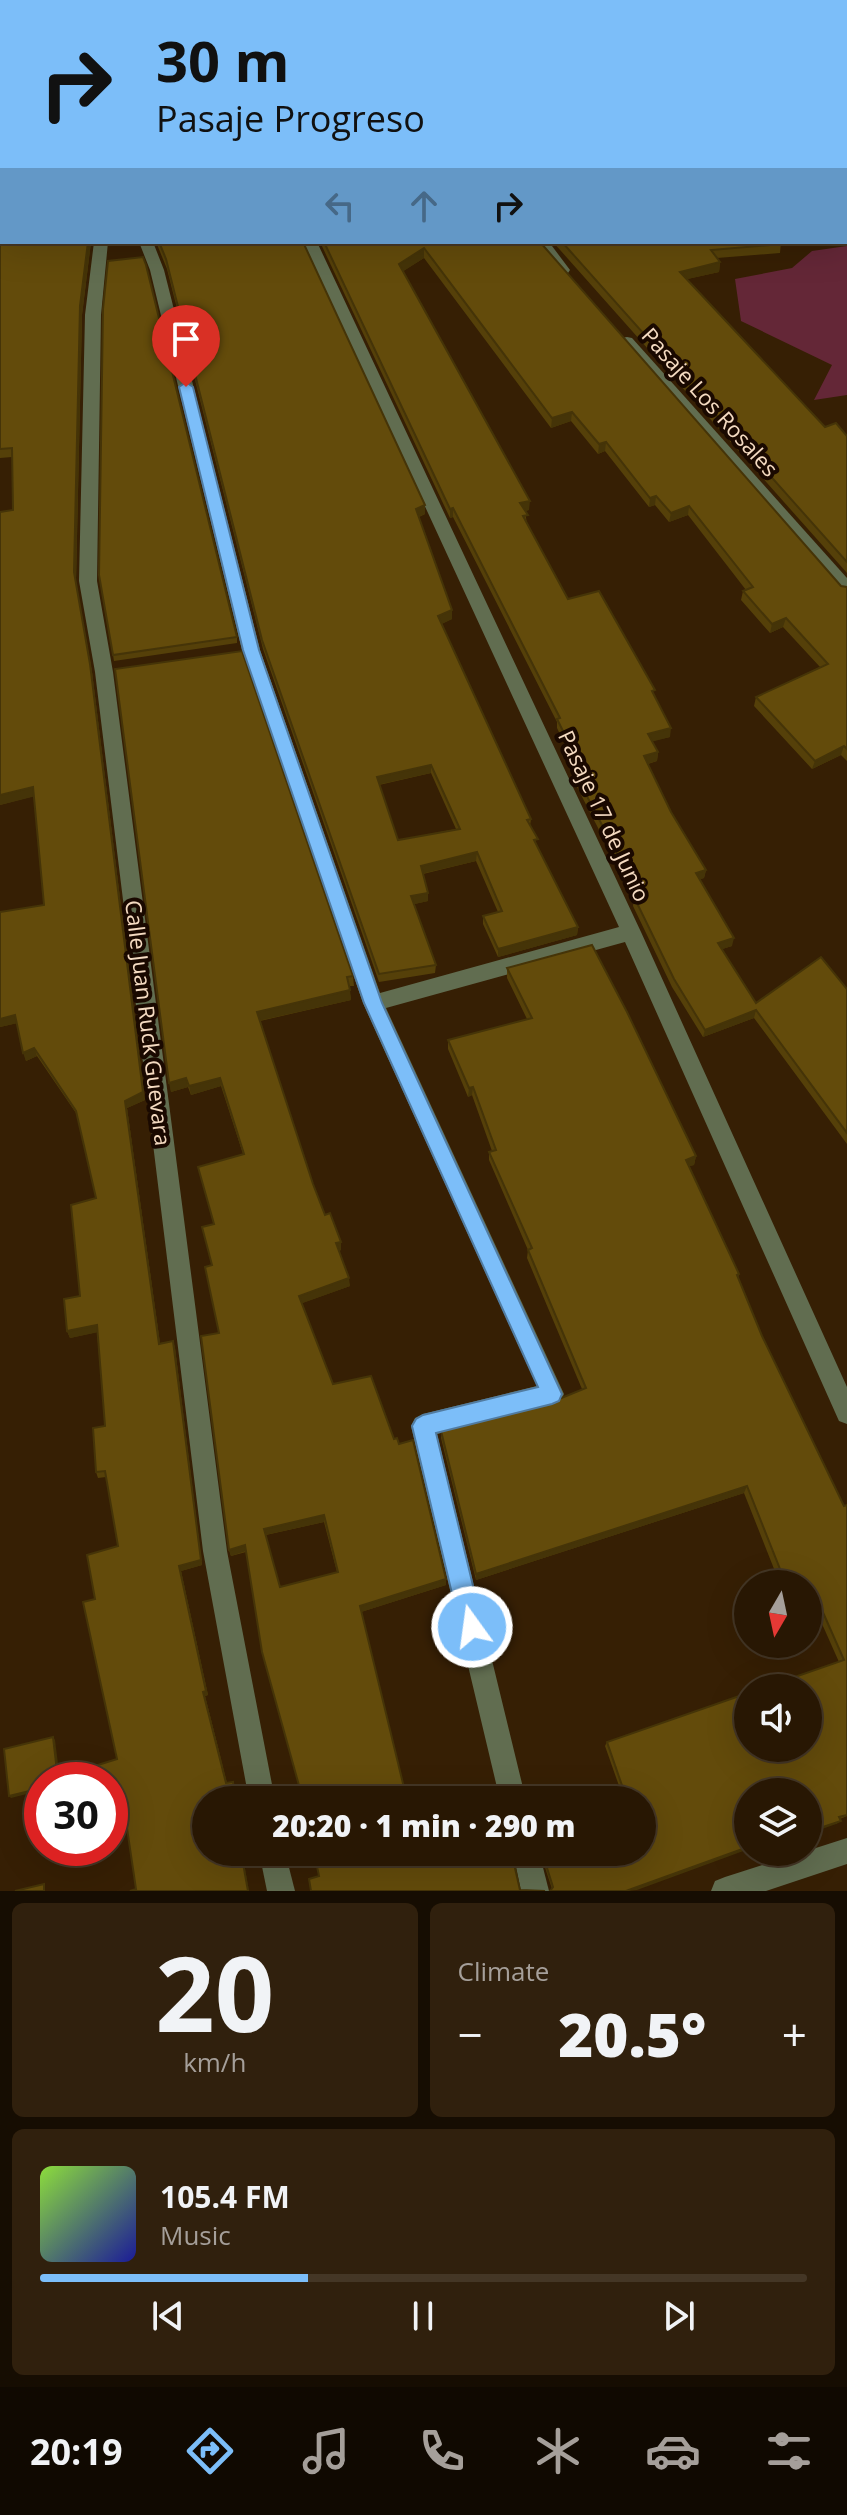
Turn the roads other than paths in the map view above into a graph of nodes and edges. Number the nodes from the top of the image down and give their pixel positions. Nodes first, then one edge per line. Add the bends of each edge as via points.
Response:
1 (101, 244) edge
2 (147, 244) edge
3 (311, 244) edge
4 (543, 244) edge
5 (572, 280) edge
6 (615, 328) edge
7 (847, 589) edge
8 (631, 932) junction
9 (373, 1003) junction
10 (847, 1413) edge
11 (259, 1786) edge
12 (510, 1786) edge
13 (847, 1851) edge
14 (275, 1866) edge
15 (529, 1866) edge
16 (281, 1891) edge
17 (535, 1891) edge
18 (725, 1891) edge

1 - 11 street, Calle Juan Ruck Guevara via 93,315 88,581 111,671 215,1551
2 - 9 street via 244,651
3 - 8 street, Pasaje 17 de Junio
4 - 5 street
6 - 7 street, Pasaje Los Rosales
8 - 9 street
8 - 10 street, Pasaje 17 de Junio
9 - 12 street via 552,1394 423,1426
13 - 18 street
14 - 16 street
15 - 17 street

